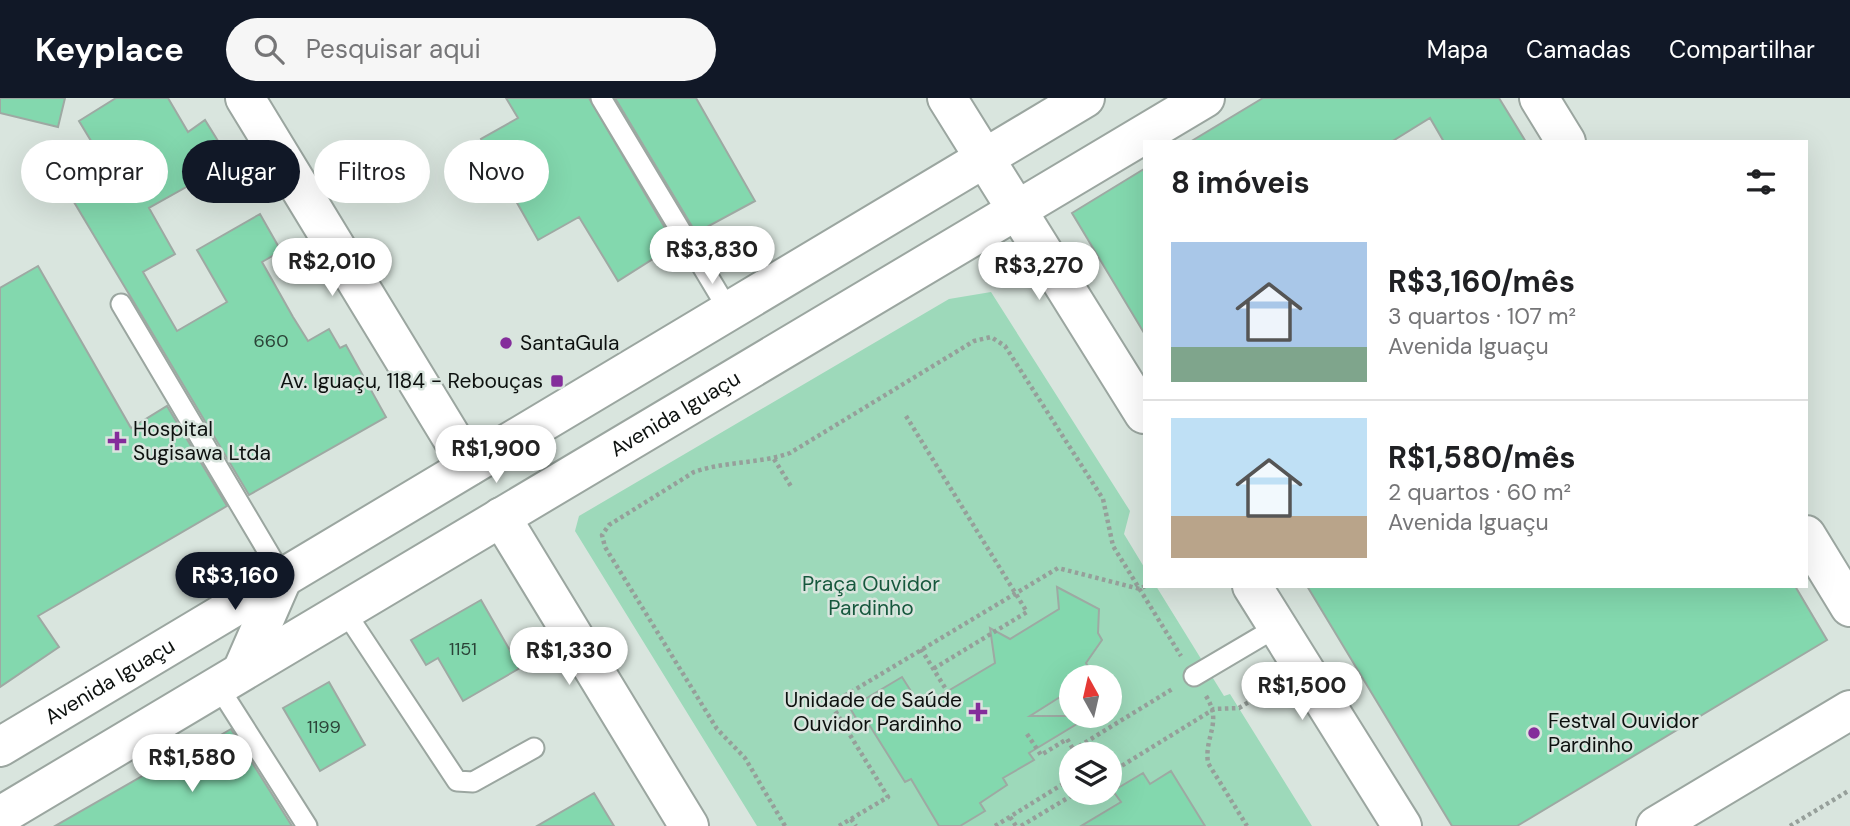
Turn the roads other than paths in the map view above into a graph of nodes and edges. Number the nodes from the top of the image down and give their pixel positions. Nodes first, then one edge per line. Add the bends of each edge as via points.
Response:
1 (245, 98) edge
2 (601, 98) edge
3 (947, 98) edge
4 (1085, 98) edge
5 (1205, 98) edge
6 (1539, 98) edge
7 (1168, 110) edge
8 (1565, 140) edge
9 (985, 158) junction
10 (1017, 210) junction
11 (121, 304) dead end
12 (729, 311) junction
13 (1143, 412) edge
14 (469, 466) junction
15 (501, 517) junction
16 (1808, 538) edge
17 (283, 577) junction
18 (1253, 588) edge
19 (1850, 607) edge
20 (344, 610) junction
21 (1277, 627) junction
22 (1194, 676) road end
23 (230, 678) junction
24 (1850, 710) edge
25 (0, 747) edge
26 (534, 748) dead end
27 (5, 814) edge
28 (307, 826) edge
29 (689, 826) edge
30 (1402, 826) edge
31 (1656, 826) edge

1 - 14 main road
2 - 12 lane
3 - 9 main road
4 - 9 main road, Avenida Iguaçu
5 - 7 main road, Avenida Iguaçu
6 - 8 main road
7 - 10 main road, Avenida Iguaçu
9 - 10 main road
9 - 12 main road, Avenida Iguaçu
10 - 13 main road
10 - 15 main road, Avenida Iguaçu
11 - 17 lane
12 - 14 main road, Avenida Iguaçu
14 - 17 main road, Avenida Iguaçu
15 - 20 main road, Avenida Iguaçu
15 - 29 main road
16 - 19 main road
17 - 23 main road
17 - 25 main road, Avenida Iguaçu
18 - 21 main road
20 - 23 main road, Avenida Iguaçu
20 - 26 lane via 457,781 473,782
21 - 22 lane
21 - 30 main road
23 - 27 main road, Avenida Iguaçu
23 - 28 lane
24 - 31 main road

